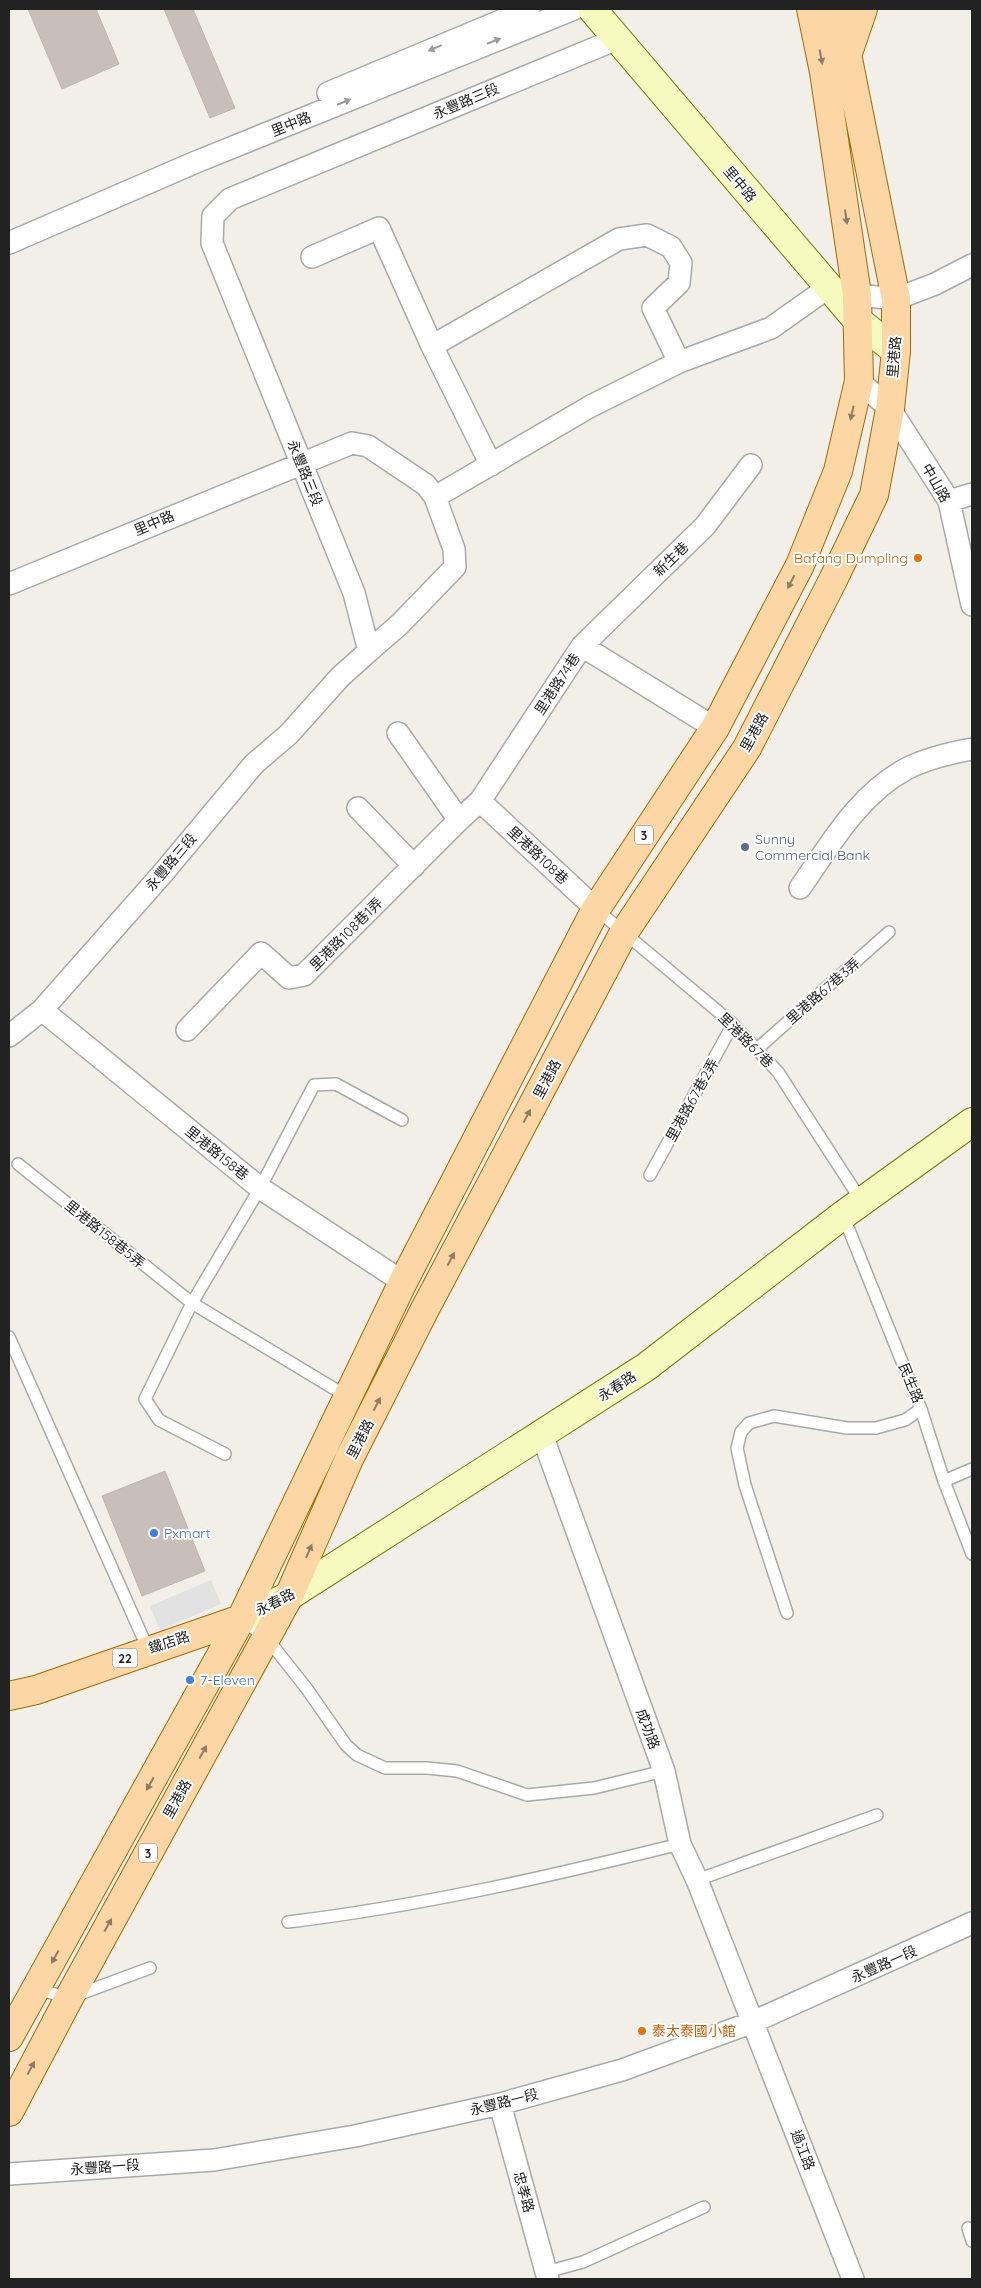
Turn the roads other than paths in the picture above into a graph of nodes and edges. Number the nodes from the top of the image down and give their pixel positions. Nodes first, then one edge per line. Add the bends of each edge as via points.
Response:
1 (529, 9) edge
2 (574, 9) edge
3 (592, 9) edge
4 (812, 9) edge
5 (838, 9) edge
6 (863, 9) edge
7 (617, 39) junction
8 (848, 53) junction
9 (9, 228) edge
10 (9, 243) edge
11 (312, 257) dead end
12 (972, 265) edge
13 (829, 287) junction
14 (896, 299) junction
15 (857, 307) junction
16 (432, 346) junction
17 (896, 351) junction
18 (679, 362) junction
19 (859, 381) junction
20 (890, 409) junction
21 (300, 463) junction
22 (491, 465) junction
23 (751, 465) dead end
24 (972, 494) edge
25 (435, 497) junction
26 (949, 501) junction
27 (9, 584) edge
28 (972, 605) edge
29 (582, 646) junction
30 (369, 651) junction
31 (715, 728) junction
32 (398, 732) dead end
33 (972, 749) edge
34 (480, 801) junction
35 (358, 808) dead end
36 (458, 820) junction
37 (414, 866) junction
38 (800, 888) dead end
39 (596, 910) junction
40 (889, 932) dead end
41 (623, 934) junction
42 (42, 1010) junction
43 (733, 1024) junction
44 (187, 1030) dead end
45 (9, 1036) edge
46 (756, 1049) junction
47 (402, 1120) dead end
48 (972, 1122) edge
49 (18, 1164) dead end
50 (650, 1175) dead end
51 (260, 1188) junction
52 (852, 1208) junction
53 (403, 1282) junction
54 (192, 1304) junction
55 (9, 1337) edge
56 (348, 1397) junction
57 (921, 1409) junction
58 (542, 1435) junction
59 (224, 1454) dead end
60 (972, 1469) edge
61 (944, 1481) junction
62 (972, 1554) edge
63 (289, 1596) junction
64 (787, 1613) dead end
65 (240, 1619) junction
66 (266, 1637) junction
67 (148, 1649) junction
68 (10, 1692) edge
69 (664, 1771) junction
70 (877, 1815) dead end
71 (680, 1844) junction
72 (697, 1880) junction
73 (288, 1922) dead end
74 (972, 1923) edge
75 (150, 1968) dead end
76 (37, 1989) junction
77 (68, 1998) junction
78 (753, 2022) junction
79 (9, 2037) edge
80 (500, 2104) junction
81 (9, 2112) edge
82 (9, 2174) edge
83 (704, 2207) dead end
84 (968, 2228) dead end
85 (972, 2242) edge
86 (547, 2276) edge
87 (853, 2279) edge

1 -> 9 street, 里中路
10 -> 2 street, 里中路 via 196,162
3 - 7 street, 里中路
4 -> 15 main road, 里港路 / 3
5 - 8 main road, 里港路 / 3
6 - 8 main road
7 - 13 street, 里中路
7 - 21 street, 永豐路三段 via 230,199 213,216 212,243
8 - 14 main road, 里港路 / 3
11 - 16 street via 379,228
12 - 14 street via 936,284
13 - 15 street, 里中路
13 - 18 street via 771,328
14 - 15 street
14 - 17 main road, 里港路 / 3
15 - 17 street, 里中路
15 - 19 main road, 里港路 / 3
16 - 18 street via 619,239 646,235 671,247 681,263 679,283 653,308
16 - 22 street
17 - 20 main road, 里港路 / 3
18 - 22 street via 592,406
19 - 20 street, 中山路
19 -> 31 main road, 里港路 / 3 via 838,471 800,565
20 - 26 street, 中山路
20 - 41 main road, 里港路 / 3 via 874,495 833,580 747,748
21 - 25 street, 里中路 via 352,443 368,446 426,485
21 - 27 street, 里中路
21 - 30 street, 永豐路三段 via 354,593
22 - 25 street
23 - 29 street, 新生巷 via 705,526
24 - 26 street
25 - 30 street via 454,549 455,567
26 - 28 street, 中山路
29 - 31 street, 里港路74巷
29 - 34 street, 里港路74巷
30 - 42 street, 永豐路三段 via 340,677 289,734 254,764
31 - 39 main road, 里港路 / 3
32 - 36 street
33 - 38 street via 945,754 906,769 873,793 847,820
34 - 36 street, 里港路108巷1弄
34 - 39 street, 里港路108巷
35 - 37 street
36 - 37 street, 里港路108巷1弄
37 - 44 street, 里港路108巷1弄 via 304,975 289,978 261,954
39 - 41 lane, 里港路67巷
39 - 53 main road, 里港路 / 3
40 - 46 lane, 里港路67巷3弄
41 - 43 lane, 里港路67巷
63 -> 41 main road, 里港路 / 3 via 367,1424
42 - 45 street, 永豐路三段
42 - 51 street, 里港路158巷
43 - 46 lane, 里港路67巷
43 - 50 lane, 里港路67巷2弄
46 - 52 lane, 里港路67巷 via 778,1072
47 - 51 lane via 336,1084 314,1085
48 - 52 street, 永春路
49 - 54 lane, 里港路158巷5弄
51 - 53 street, 里港路158巷
51 - 54 lane
52 - 57 lane, 民生路
52 - 58 street, 永春路 via 646,1368
53 - 56 main road, 里港路 / 3
54 - 56 lane, 里港路158巷5弄
54 - 59 lane via 146,1399 159,1420
55 - 67 lane
56 - 65 main road, 里港路 / 3
57 - 61 lane, 民生路
57 - 64 lane via 905,1420 870,1429 774,1416 750,1423 741,1432 737,1448 745,1485
58 - 63 street, 永春路
58 - 69 street, 成功路
60 - 61 lane
61 - 62 lane, 民生路
63 - 65 street, 永春路
63 - 66 main road, 里港路 / 3
65 - 66 lane
65 - 67 main road, 鐵店路 / 22
65 -> 76 main road, 里港路 / 3
66 - 69 lane via 346,1745 357,1755 385,1768 457,1771 527,1795 594,1788
77 -> 66 main road, 里港路 / 3
67 - 68 main road, 鐵店路 / 22 via 36,1690
69 - 71 street, 成功路
70 - 72 lane
71 - 72 street, 成功路
71 - 73 lane via 536,1880 359,1914
72 - 78 street, 成功路
74 - 78 street, 永豐路一段
75 - 77 lane
76 - 77 lane
76 - 79 main road, 里港路 / 3
81 -> 77 main road, 里港路 / 3
78 - 80 street, 永豐路一段 via 622,2070
78 - 87 street, 過江路
80 - 82 street, 永豐路一段 via 355,2136 214,2160
80 - 86 street, 忠孝路
83 - 86 lane
84 - 85 lane

